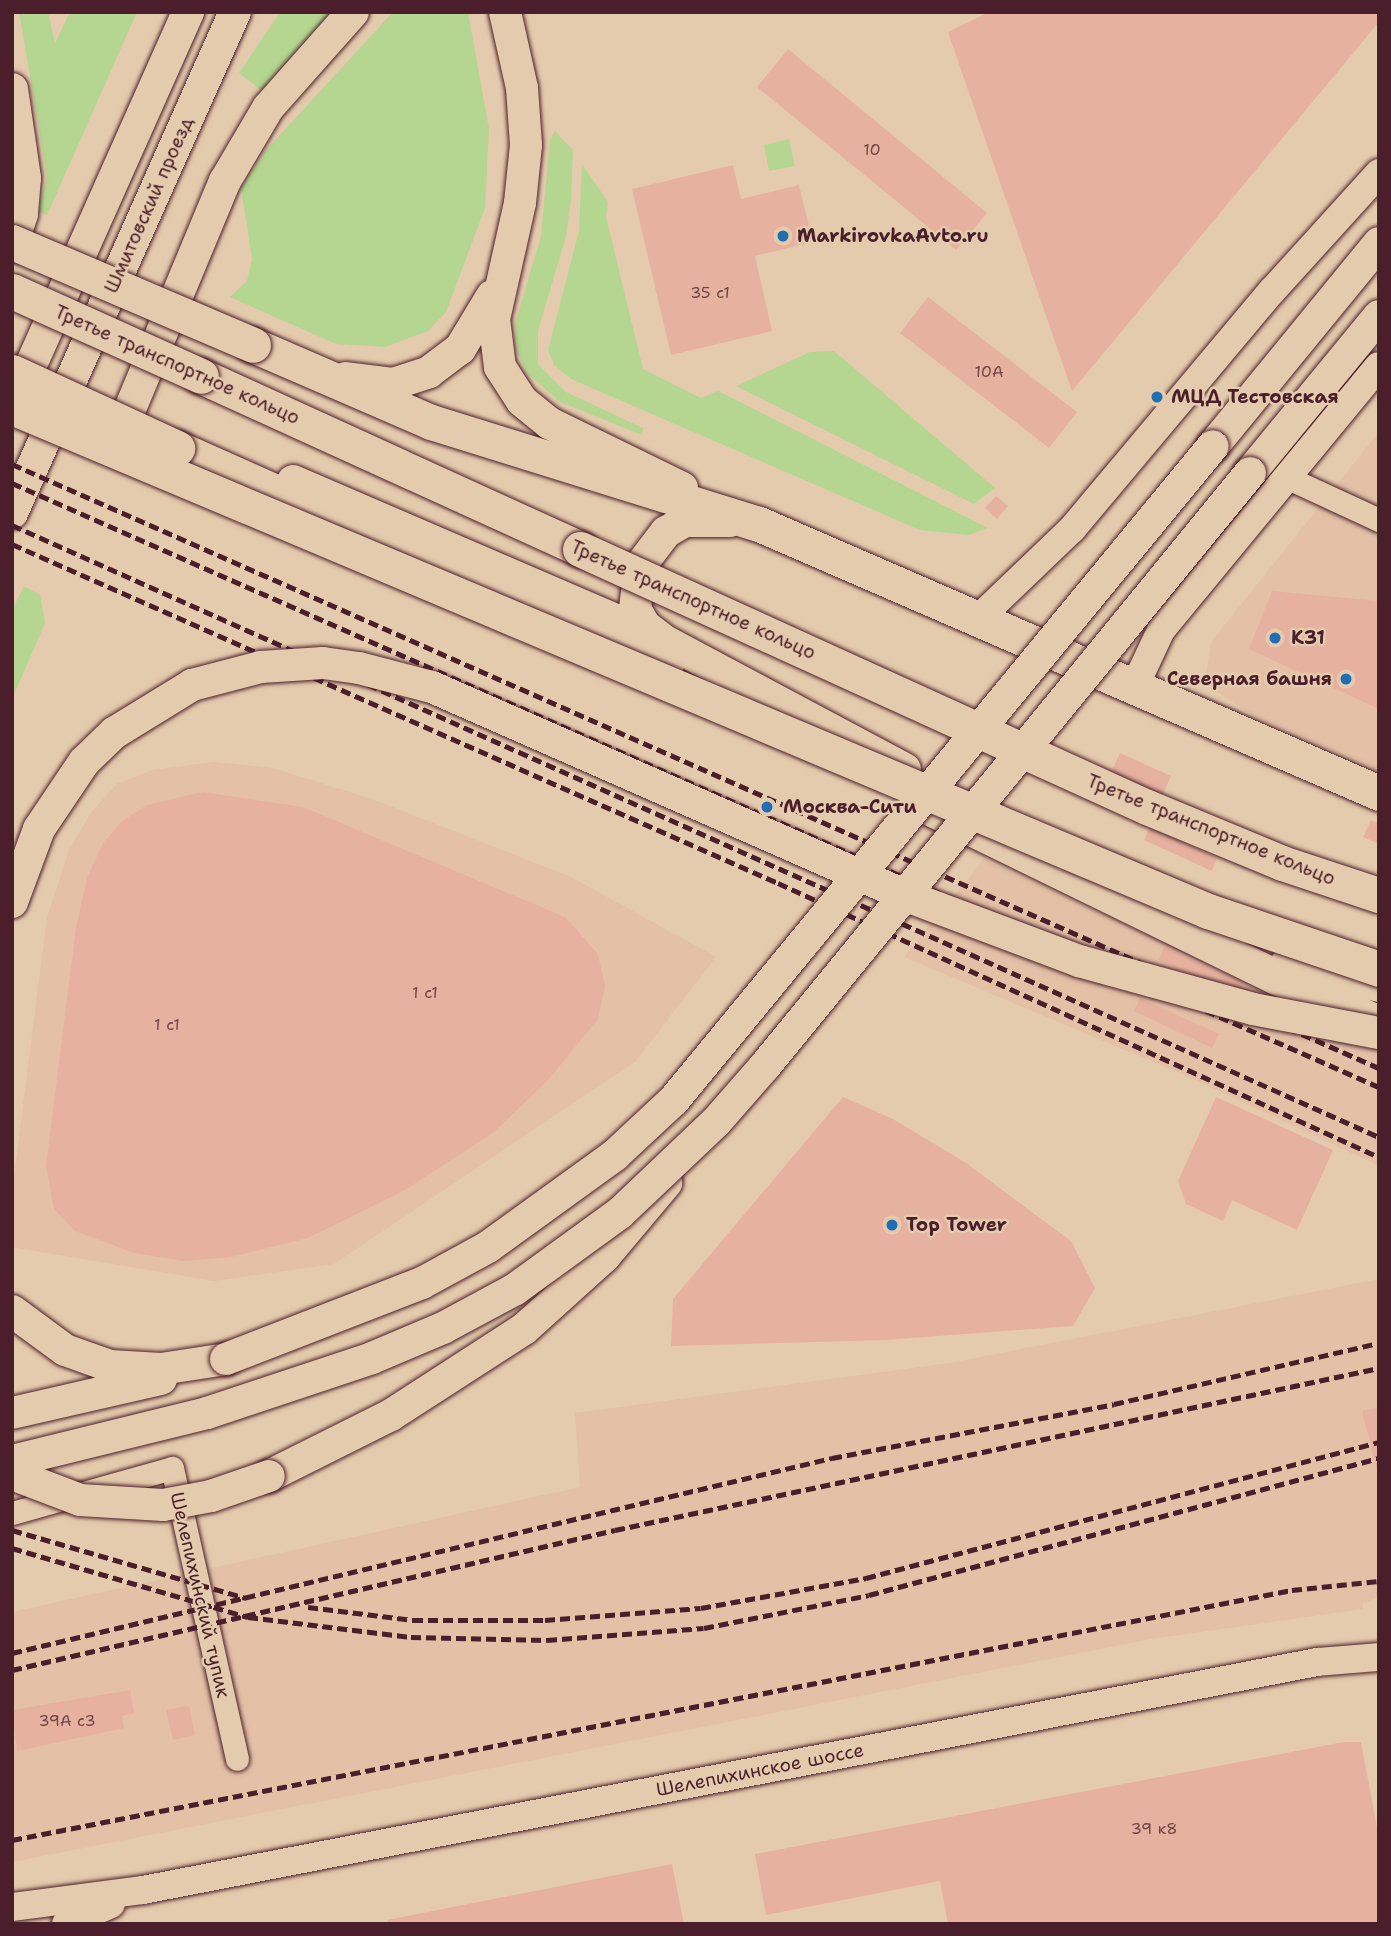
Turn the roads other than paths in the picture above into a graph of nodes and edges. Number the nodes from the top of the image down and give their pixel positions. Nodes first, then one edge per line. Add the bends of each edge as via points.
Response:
1 (188, 12) edge
2 (235, 12) edge
3 (353, 12) edge
4 (505, 12) edge
5 (12, 89) edge
6 (1379, 173) edge
7 (12, 231) edge
8 (1379, 243) edge
9 (21, 247) edge
10 (509, 249) junction
11 (12, 291) edge
12 (1379, 316) edge
13 (253, 345) junction
14 (12, 354) edge
15 (1379, 366) edge
16 (12, 372) edge
17 (12, 408) edge
18 (180, 441) junction
19 (1288, 478) junction
20 (12, 513) edge
21 (1379, 520) edge
22 (759, 524) junction
23 (976, 621) junction
24 (665, 641) junction
25 (1133, 688) junction
26 (874, 777) junction
27 (1379, 793) edge
28 (1379, 895) edge
29 (12, 902) edge
30 (1379, 969) edge
31 (1281, 971) junction
32 (1379, 986) edge
33 (1379, 1005) edge
34 (1379, 1023) edge
35 (1379, 1033) edge
36 (716, 1122) junction
37 (12, 1311) edge
38 (226, 1359) junction
39 (12, 1413) edge
40 (12, 1461) edge
41 (12, 1474) edge
42 (12, 1513) edge
43 (1379, 1657) edge
44 (237, 1759) dead end
45 (142, 1890) junction
46 (12, 1907) edge
47 (66, 1924) edge

1 - 17 main road
2 - 20 main road, Шмитовский проезд
3 - 26 main road via 268,108 230,171 125,421 130,448 156,470 210,497
4 - 10 main road via 522,88 526,145
5 - 9 main road via 25,178
6 - 23 street via 1272,291 1072,529
7 - 9 main road
8 - 38 main road, bridge via 730,1036 664,1109 615,1154 488,1247 422,1283
9 - 13 main road, bridge
10 - 13 main road via 475,329 445,362 410,380 374,385 354,381
10 - 22 main road via 493,335 500,367 522,401 567,433
11 - 28 main road, Третье транспортное кольцо, bridge via 1147,807 1282,863
12 - 36 main road, bridge
13 - 22 main road via 431,422
14 - 18 main road
15 - 19 street
16 - 18 main road, bridge
17 - 30 main road, bridge via 1208,911
18 - 24 main road
18 - 26 main road via 654,659
19 - 21 street
19 - 25 street via 1161,630
22 - 23 main road
22 - 24 main road via 685,521 652,547 640,566 635,609 645,625
23 - 25 main road
24 - 31 main road via 1180,910
25 - 27 main road
26 - 31 main road via 972,831
29 - 35 main road, bridge via 38,829 84,762 114,733 192,685 261,667 323,663 381,673 442,692 909,897 1079,961 1253,1009
31 - 32 main road
31 - 33 main road
31 - 34 main road
36 - 40 main road, bridge via 620,1213 571,1251 443,1328 258,1398
36 - 41 main road, bridge via 634,1223 563,1297 447,1381 327,1449 211,1496 163,1505 80,1500
37 - 38 main road via 65,1350 110,1366 162,1369
38 - 39 main road
42 - 44 street, Шелепихинский тупик via 172,1468
43 - 45 street, Шелепихинское шоссе via 1317,1662
45 - 46 street, Шелепихинское шоссе
45 - 47 street, Шелепихинское шоссе

